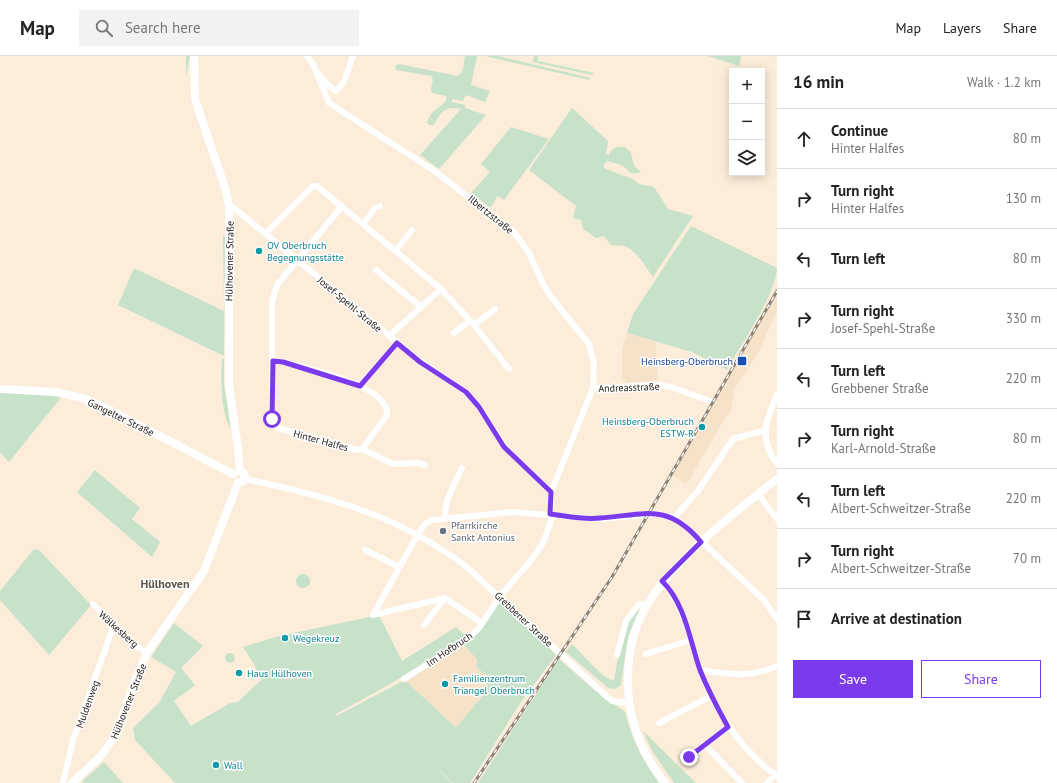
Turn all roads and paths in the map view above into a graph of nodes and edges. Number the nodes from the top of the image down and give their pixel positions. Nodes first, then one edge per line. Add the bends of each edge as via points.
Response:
1 (194, 56) edge
2 (307, 56) edge
3 (353, 56) edge
4 (316, 72) junction
5 (229, 206) junction
6 (342, 206) junction
7 (380, 206) dead end
8 (363, 224) junction
9 (412, 230) dead end
10 (266, 233) junction
11 (396, 250) junction
12 (297, 260) junction
13 (376, 270) dead end
14 (441, 289) junction
15 (422, 307) junction
16 (495, 309) dead end
17 (472, 323) junction
18 (454, 333) dead end
19 (389, 336) junction
20 (397, 343) junction
21 (273, 361) junction
22 (509, 369) dead end
23 (360, 386) junction
24 (593, 388) junction
25 (0, 389) edge
26 (777, 394) edge
27 (710, 401) dead end
28 (765, 430) junction
29 (362, 449) junction
30 (777, 464) edge
31 (426, 465) dead end
32 (462, 468) dead end
33 (236, 472) junction
34 (777, 479) edge
35 (241, 481) junction
36 (551, 492) junction
37 (758, 494) junction
38 (550, 514) junction
39 (446, 518) junction
40 (674, 518) junction
41 (777, 519) edge
42 (418, 534) junction
43 (701, 542) junction
44 (365, 550) dead end
45 (399, 568) junction
46 (662, 581) junction
47 (445, 598) junction
48 (93, 604) dead end
49 (646, 605) junction
50 (777, 619) edge
51 (482, 623) junction
52 (112, 625) junction
53 (424, 625) dead end
54 (691, 640) junction
55 (148, 653) junction
56 (646, 654) dead end
57 (617, 655) dead end
58 (777, 666) edge
59 (700, 670) junction
60 (404, 679) dead end
61 (711, 696) junction
62 (628, 703) junction
63 (659, 724) dead end
64 (728, 727) junction
65 (705, 744) junction
66 (689, 757) dead end
67 (776, 776) edge
68 (63, 783) edge
69 (72, 783) edge
70 (665, 783) edge
71 (742, 783) edge
72 (767, 783) edge

1 - 5 main road, Hülhovener Straße via 195,99
2 - 4 street, Ilbertzstraße
3 - 4 street via 346,75 336,91 329,88
4 - 24 street, Ilbertzstraße via 323,92 336,109 433,170 514,232 529,253 544,286 588,344 594,364
5 - 10 street, Josef-Spehl-Straße
5 - 33 main road, Hülhovener Straße via 229,385 238,448
6 - 8 street
6 - 10 street via 317,186 313,186
6 - 12 street, Hinter Halfes
7 - 8 street via 375,208
8 - 11 street
9 - 11 street
10 - 12 street, Josef-Spehl-Straße
11 - 14 street
12 - 19 street, Josef-Spehl-Straße
12 - 21 street, Hinter Halfes via 277,285 272,300
13 - 15 street
14 - 15 street
14 - 17 street
15 - 19 street
16 - 17 street
17 - 18 street
17 - 22 street
19 - 20 street, Josef-Spehl-Straße
20 - 23 street
20 - 36 street, Josef-Spehl-Straße via 420,362 466,392 479,407 504,447
21 - 23 street, Hinter Halfes
21 - 29 street, Hinter Halfes via 272,419 278,428 357,450
23 - 29 street, Hinter Halfes via 385,403 388,409 387,415
24 - 27 street, Andreasstraße via 671,386
24 - 36 street, Ilbertzstraße
25 - 33 main road, Gangelter Straße via 56,392 83,398
26 - 28 street
28 - 30 street via 770,455
28 - 40 street via 733,439 698,491
29 - 31 street, Hinter Halfes via 393,464
32 - 39 street via 451,490 445,511
33 - 35 main road via 244,474
34 - 37 main road
35 - 42 street, Grebbener Straße via 301,491 340,502
35 - 55 main road, Hülhovener Straße via 204,571
36 - 38 street
37 - 41 street
37 - 43 main road via 719,524
38 - 39 street via 512,512
38 - 40 street via 599,519 657,514
38 - 51 street, Im Hofbruch via 543,543
39 - 42 street via 432,520 425,524
40 - 43 street
42 - 45 street
42 - 62 street, Grebbener Straße via 450,554 492,590 612,701
43 - 46 main road
43 - 50 street via 764,600
44 - 45 street
45 - 47 street via 373,615
46 - 49 main road
46 - 54 street via 676,600
47 - 51 street
47 - 53 street
48 - 52 street, Wälkesberg
49 - 57 street via 638,604 630,614
49 - 62 main road via 631,642 627,676
51 - 60 street, Im Hofbruch via 467,639
52 - 55 street, Wälkesberg via 133,644
52 - 68 street, Muldenweg via 74,740
54 - 56 street
54 - 59 street
55 - 69 main road, Hülhovener Straße via 134,680 116,735 100,757
58 - 59 street via 763,672 739,676
59 - 61 street
61 - 63 street
61 - 64 street
62 - 70 main road via 640,743 648,760
64 - 65 street
64 - 67 street via 761,764
65 - 66 street
65 - 71 street
67 - 72 street

